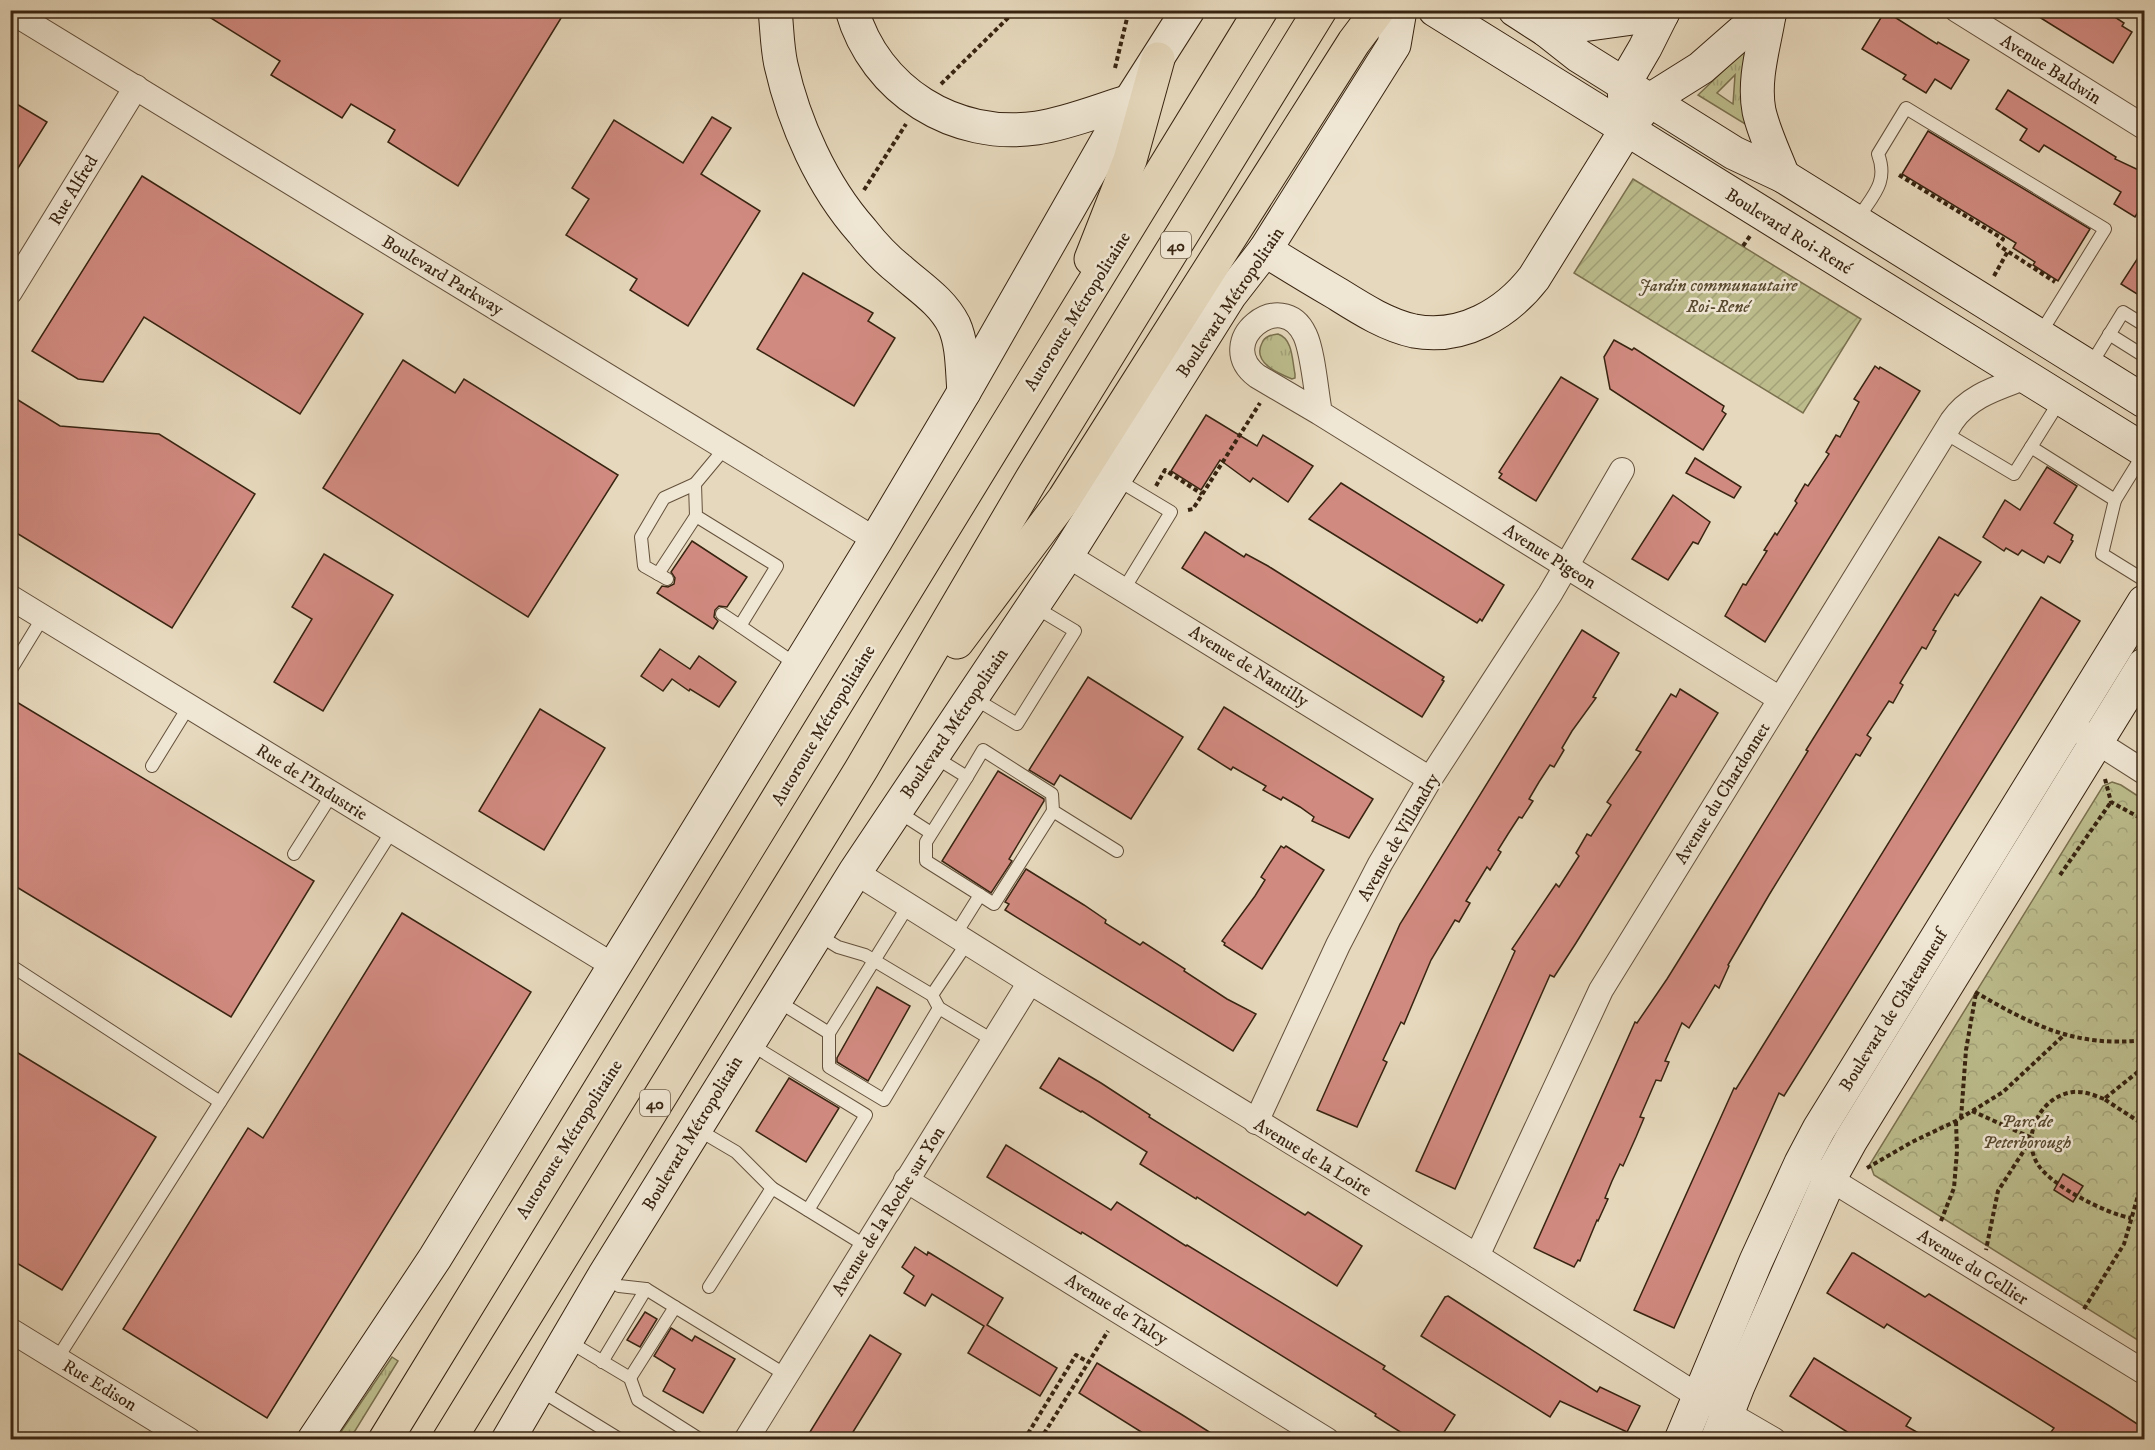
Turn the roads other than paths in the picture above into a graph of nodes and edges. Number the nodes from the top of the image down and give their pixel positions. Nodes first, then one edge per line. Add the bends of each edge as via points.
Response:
1 (10, 10) edge
2 (775, 10) edge
3 (852, 10) edge
4 (1188, 10) edge
5 (1262, 10) edge
6 (1320, 10) edge
7 (1378, 10) edge
8 (1400, 10) edge
9 (1515, 10) edge
10 (1957, 10) edge
11 (1663, 12) edge
12 (1770, 13) edge
13 (1442, 15) edge
14 (1546, 30) junction
15 (1158, 59) junction
16 (136, 87) junction
17 (1637, 92) junction
18 (1130, 101) junction
19 (2145, 127) edge
20 (1626, 130) junction
21 (1783, 176) junction
22 (1856, 221) junction
23 (1265, 250) junction
24 (10, 292) edge
25 (2145, 325) edge
26 (2109, 334) junction
27 (2039, 335) junction
28 (1059, 342) junction
29 (2145, 356) edge
30 (2089, 367) junction
31 (2026, 377) junction
32 (964, 392) junction
33 (2061, 399) junction
34 (2145, 401) edge
35 (1320, 413) dead end
36 (1945, 433) junction
37 (2031, 447) junction
38 (725, 448) junction
39 (2145, 452) edge
40 (1622, 470) dead end
41 (1115, 479) junction
42 (695, 484) junction
43 (2115, 500) junction
44 (696, 516) junction
45 (876, 540) junction
46 (1067, 555) junction
47 (1567, 566) junction
48 (2145, 580) edge
49 (1124, 589) junction
50 (10, 597) edge
51 (2145, 602) edge
52 (1033, 605) junction
53 (722, 614) dead end
54 (43, 617) junction
55 (740, 626) junction
56 (2145, 665) edge
57 (798, 666) junction
58 (10, 671) edge
59 (971, 696) junction
60 (1780, 699) junction
61 (189, 706) junction
62 (2069, 724) junction
63 (2097, 741) junction
64 (932, 755) junction
65 (152, 766) dead end
66 (862, 768) junction
67 (2145, 772) edge
68 (967, 777) junction
69 (1430, 779) junction
70 (332, 794) junction
71 (895, 810) junction
72 (1053, 811) junction
73 (392, 831) junction
74 (931, 833) junction
75 (1116, 851) dead end
76 (294, 854) dead end
77 (855, 872) junction
78 (980, 895) junction
79 (908, 906) junction
80 (816, 934) junction
81 (961, 939) junction
82 (874, 960) junction
83 (10, 965) edge
84 (614, 966) junction
85 (1030, 982) junction
86 (932, 995) junction
87 (774, 999) junction
88 (939, 1008) junction
89 (829, 1033) junction
90 (994, 1041) junction
91 (748, 1042) junction
92 (220, 1102) junction
93 (1256, 1122) junction
94 (695, 1128) junction
95 (1824, 1175) junction
96 (906, 1180) junction
97 (772, 1188) junction
98 (808, 1210) junction
99 (866, 1245) junction
100 (1477, 1257) junction
101 (604, 1276) junction
102 (710, 1287) dead end
103 (646, 1289) junction
104 (675, 1307) junction
105 (10, 1330) edge
106 (566, 1340) junction
107 (57, 1359) junction
108 (602, 1362) junction
109 (2145, 1372) edge
110 (786, 1375) junction
111 (630, 1378) junction
112 (537, 1388) junction
113 (1698, 1396) junction
114 (1722, 1426) edge
115 (189, 1440) edge
116 (314, 1440) edge
117 (385, 1440) edge
118 (449, 1440) edge
119 (508, 1440) edge
120 (621, 1440) edge
121 (701, 1440) edge
122 (746, 1440) edge
123 (1327, 1440) edge
124 (1681, 1440) edge
125 (1774, 1440) edge

1 - 16 street, Boulevard Parkway
2 - 32 main road via 787,88 817,162 861,231 945,310 959,343
3 - 18 main road via 867,48 888,76 927,107 963,123 1037,128
4 - 15 main road
5 - 28 highway, Autoroute Métropolitaine
6 - 66 highway, 40 via 1031,480
7 - 66 highway via 1064,499
8 - 23 main road, Boulevard Métropolitain via 1394,45
9 - 14 main road
10 - 19 street, Avenue Baldwin
11 - 14 main road
11 - 17 main road via 1645,48
12 - 17 main road via 1701,68
12 - 21 main road via 1758,75 1759,110
13 - 20 main road, Boulevard Roi-René
14 - 17 main road via 1578,56
15 - 18 main road
15 - 28 highway via 1130,160
16 - 24 street, Rue Alfred
16 - 38 street, Boulevard Parkway
17 - 20 main road
17 - 21 main road via 1734,153
18 - 32 main road
20 - 23 main road via 1520,296 1488,319 1470,326 1431,332 1398,326 1362,309
20 - 31 main road, Boulevard Roi-René
21 - 22 main road
22 - 27 main road
22 - 27 lane via 1883,174 1878,154 1906,108 2105,229
23 - 41 main road, Boulevard Métropolitain via 1230,295
25 - 26 lane via 2123,312
26 - 29 lane
26 - 30 lane
27 - 30 main road
28 - 117 highway, Autoroute Métropolitaine
30 - 34 main road
31 - 33 main road, Boulevard Roi-René
31 - 36 street, Avenue du Chardonnet via 1983,394 1959,411
32 - 45 main road
33 - 37 lane
33 - 39 main road, Boulevard Roi-René
35 - 47 street, Avenue Pigeon
36 - 37 lane via 2014,474
36 - 60 street, Avenue du Chardonnet
37 - 43 lane
38 - 42 lane
38 - 45 street, Boulevard Parkway
39 - 43 lane
40 - 47 street, Avenue de Villandry
41 - 46 main road, Boulevard Métropolitain
41 - 49 lane via 1171,512
42 - 44 lane
42 - 44 lane via 664,498 641,537 644,566 663,576
43 - 48 lane via 2102,554
44 - 55 lane via 777,566
45 - 57 main road
46 - 49 street, Avenue de Nantilly
46 - 52 main road, Boulevard Métropolitain
47 - 60 street, Avenue Pigeon
47 - 69 street, Avenue de Villandry
49 - 69 street, Avenue de Nantilly
50 - 54 street, Rue de l'Industrie
51 - 62 main road, Boulevard de Châteauneuf
52 - 59 main road, Boulevard Métropolitain
52 - 59 lane via 1075,631 1017,724
53 - 55 lane
54 - 58 lane
54 - 61 street, Rue de l'Industrie
55 - 57 lane
56 - 63 main road, Boulevard de Châteauneuf
57 - 84 main road
59 - 64 main road, Boulevard Métropolitain
60 - 100 street, Avenue du Chardonnet via 1601,990
61 - 65 lane
61 - 70 street, Rue de l'Industrie
62 - 63 street
62 - 95 main road, Boulevard de Châteauneuf via 1820,1129
63 - 67 street
63 - 95 main road, Boulevard de Châteauneuf via 1963,986
64 - 68 lane
64 - 71 main road, Boulevard Métropolitain
66 - 118 highway, 40
68 - 72 lane via 983,750 1052,794
68 - 74 lane
69 - 93 street, Avenue de Villandry via 1338,945
70 - 73 street, Rue de l'Industrie
70 - 76 lane
71 - 74 lane
71 - 77 main road, Boulevard Métropolitain
72 - 75 lane
72 - 78 lane via 994,904
73 - 84 street, Rue de l'Industrie
73 - 92 lane
74 - 78 lane via 926,842 926,861
77 - 79 street, Avenue de la Loire
77 - 80 main road, Boulevard Métropolitain
78 - 81 lane
79 - 81 street, Avenue de la Loire
79 - 82 lane
80 - 82 lane
80 - 87 main road, Boulevard Métropolitain
81 - 85 street, Avenue de la Loire
81 - 86 lane
82 - 86 lane
82 - 89 lane
83 - 92 lane
84 - 116 main road via 435,1258
85 - 90 street, Avenue de la Roche sur Yon
85 - 93 street, Avenue de la Loire
86 - 88 lane
87 - 89 lane
87 - 91 main road, Boulevard Métropolitain
88 - 89 lane via 884,1100 829,1067
88 - 90 lane
90 - 96 street, Avenue de la Roche sur Yon
91 - 94 main road, Boulevard Métropolitain
91 - 98 lane via 866,1115
92 - 107 lane
93 - 100 street, Avenue de la Loire
94 - 97 lane via 736,1152
94 - 101 main road, Boulevard Métropolitain
95 - 109 street, Avenue du Cellier
95 - 113 main road, Boulevard de Châteauneuf
95 - 114 main road, Boulevard de Châteauneuf
96 - 99 street, Avenue de la Roche sur Yon
96 - 123 street, Avenue de Talcy
97 - 98 lane
97 - 102 lane
98 - 99 lane
99 - 110 street, Avenue de la Roche sur Yon
100 - 113 street, Avenue de la Loire
101 - 103 lane via 619,1286
101 - 106 main road, Boulevard Métropolitain
103 - 104 lane
103 - 108 lane
104 - 110 lane
104 - 111 lane
105 - 107 street, Rue Edison
106 - 108 lane
106 - 112 main road, Boulevard Métropolitain
107 - 115 street, Rue Edison
108 - 111 lane
110 - 122 street, Avenue de la Roche sur Yon
111 - 121 lane via 638,1400
112 - 119 main road, Boulevard Métropolitain
112 - 120 lane
113 - 114 street, Avenue de la Loire
113 - 124 main road, Boulevard de Châteauneuf
114 - 125 street, Avenue de la Loire

